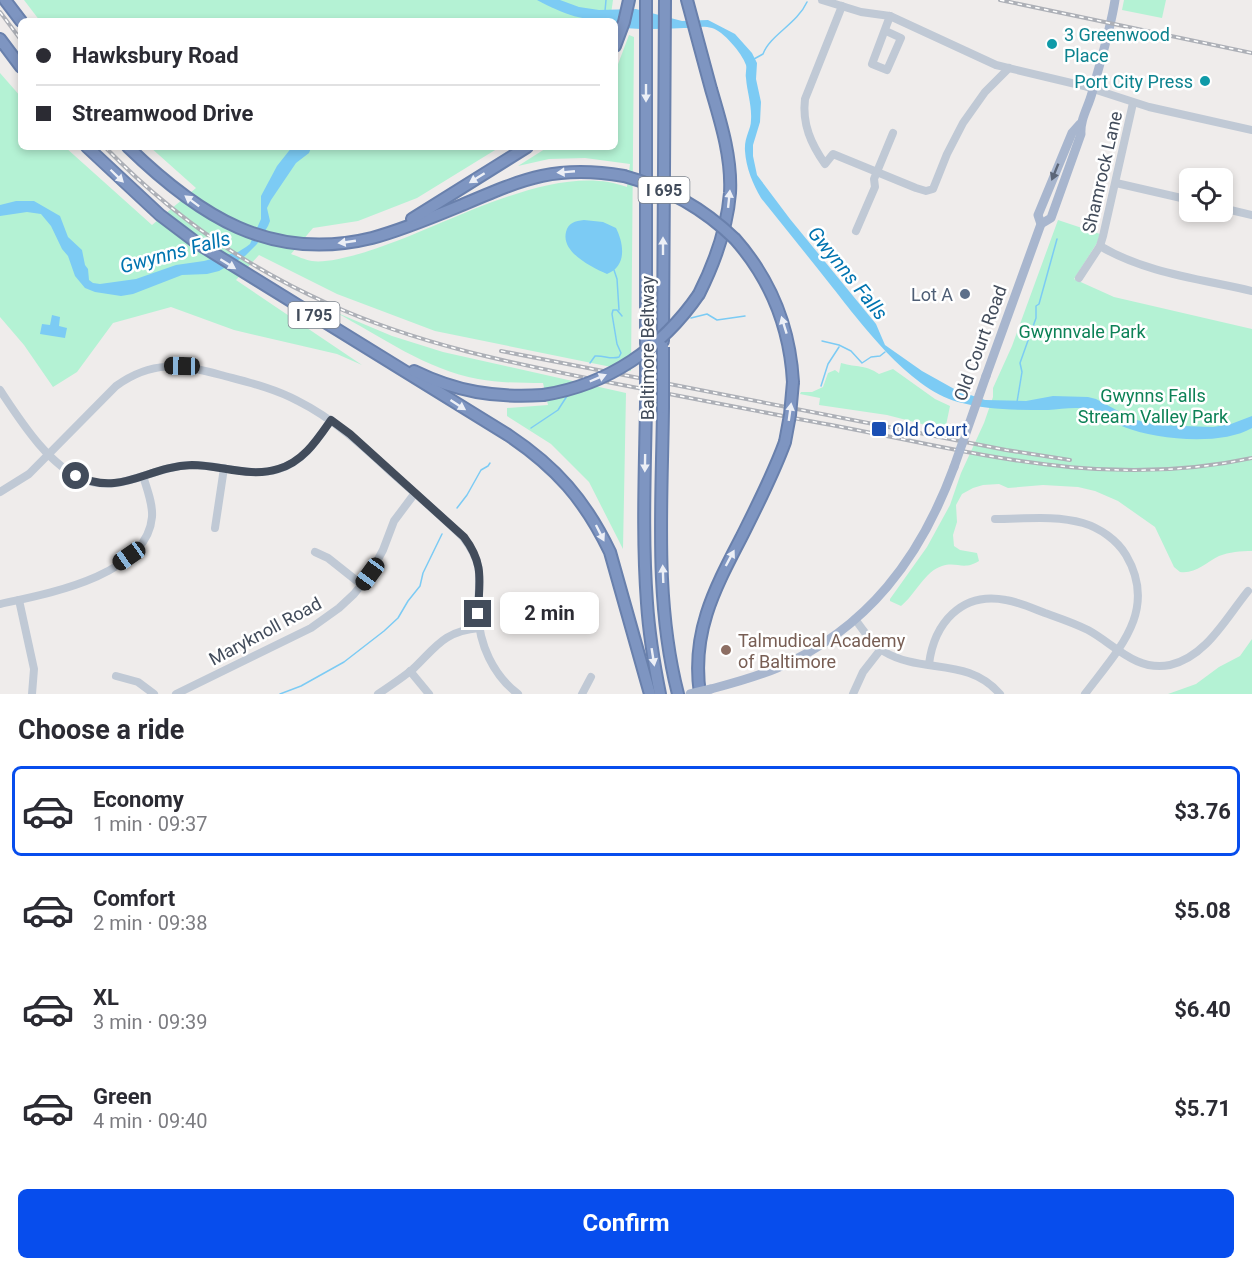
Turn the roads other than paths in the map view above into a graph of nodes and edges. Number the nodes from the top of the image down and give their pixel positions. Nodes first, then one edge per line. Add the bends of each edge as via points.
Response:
1 (5, 0) edge
2 (822, 0) edge
3 (1115, 0) edge
4 (629, 1) edge
5 (646, 1) edge
6 (665, 1) edge
7 (687, 1) edge
8 (842, 6) junction
9 (890, 16) junction
10 (19, 18) edge
11 (886, 31) junction
12 (0, 39) edge
13 (618, 39) edge
14 (18, 63) edge
15 (1009, 68) junction
16 (1093, 90) junction
17 (1132, 103) junction
18 (1252, 130) edge
19 (893, 133) dead end
20 (90, 150) edge
21 (131, 150) edge
22 (522, 150) edge
23 (877, 172) junction
24 (1116, 183) junction
25 (1179, 197) edge
26 (1233, 211) edge
27 (1252, 215) edge
28 (856, 231) dead end
29 (389, 232) junction
30 (1100, 246) junction
31 (1079, 278) dead end
32 (1252, 291) edge
33 (373, 350) junction
34 (0, 390) edge
35 (331, 420) junction
36 (50, 454) junction
37 (224, 468) junction
38 (143, 477) junction
39 (0, 492) edge
40 (415, 493) junction
41 (995, 519) dead end
42 (215, 528) dead end
43 (315, 552) dead end
44 (362, 585) junction
45 (1248, 591) dead end
46 (19, 600) junction
47 (0, 604) edge
48 (855, 619) junction
49 (479, 628) junction
50 (880, 649) junction
51 (1118, 650) junction
52 (929, 664) junction
53 (410, 671) junction
54 (116, 676) dead end
55 (591, 677) dead end
56 (32, 694) edge
57 (154, 694) edge
58 (176, 694) edge
59 (378, 694) edge
60 (429, 694) edge
61 (518, 694) edge
62 (582, 694) edge
63 (650, 694) edge
64 (660, 694) edge
65 (678, 694) edge
66 (690, 694) edge
67 (700, 694) edge
68 (853, 694) edge
69 (1000, 694) edge
70 (1085, 694) edge

1 - 10 highway
2 - 8 street
3 - 16 main road, Old Court Road
4 - 13 highway
5 -> 64 highway, Baltimore Beltway / I 695, bridge via 646,603
65 -> 6 highway, Baltimore Beltway / I 695, bridge via 663,601
33 -> 7 highway, bridge via 424,376 475,393 543,395 580,386 632,362 672,328 699,294 710,272 723,236 729,202 725,139
8 - 9 street
8 - 23 street via 805,99 804,121 825,164 833,154
9 - 11 street
9 - 15 street
11 - 11 street via 872,64 887,70 901,38
12 - 14 highway
15 - 16 street
15 - 23 street via 985,92 963,123 933,189 916,188
16 - 17 street
16 - 48 main road, Old Court Road, bridge via 1038,215 1041,224 936,512 889,585
17 - 18 street
17 - 24 street, Shamrock Lane
19 - 23 street
20 -> 33 highway, I 795 via 197,243
29 -> 21 highway via 352,242 305,244 269,239 236,228 207,212
22 -> 29 highway
23 - 28 street via 875,187
24 - 25 street
24 - 30 street, Shamrock Lane
26 - 27 street
67 -> 29 highway, bridge via 698,653 706,614 723,570 765,491 785,442 790,415 793,382 789,344 778,306 753,261 710,216 671,192 624,176 574,171 535,176
30 - 31 street, Shamrock Lane
30 - 32 street via 1143,265
33 -> 63 highway via 520,443 552,468 579,498 600,530 613,561
34 - 36 street
35 - 36 street via 296,399 258,385 195,368 158,367 117,386
35 - 37 street via 313,445 288,466 260,472
35 - 40 street
36 - 38 street via 76,476 95,482 114,484
36 - 39 street
37 - 38 street via 179,466
37 - 42 street
38 - 46 street via 152,518 140,547 95,579
40 - 44 street, Maryknoll Road via 394,521 376,564
40 - 49 street via 464,537 475,555 480,571
41 - 51 street via 1071,520 1097,528 1116,543 1134,572 1138,592 1133,624
43 - 44 street
44 - 58 street, Maryknoll Road via 321,622
45 - 51 street via 1207,643 1186,660 1167,666 1148,665
46 - 47 street
46 - 56 street via 34,669
48 - 50 street
48 - 66 main road, Old Court Road, bridge via 823,643 779,667
49 - 53 street via 442,639
49 - 61 street via 494,667
50 - 52 street via 905,660
50 - 68 street
51 - 52 street via 1074,624 1014,602 989,599 964,606 949,616 935,636
51 - 70 street
52 - 69 street via 971,672
53 - 59 street
53 - 60 street
54 - 57 street via 138,682
55 - 62 street

